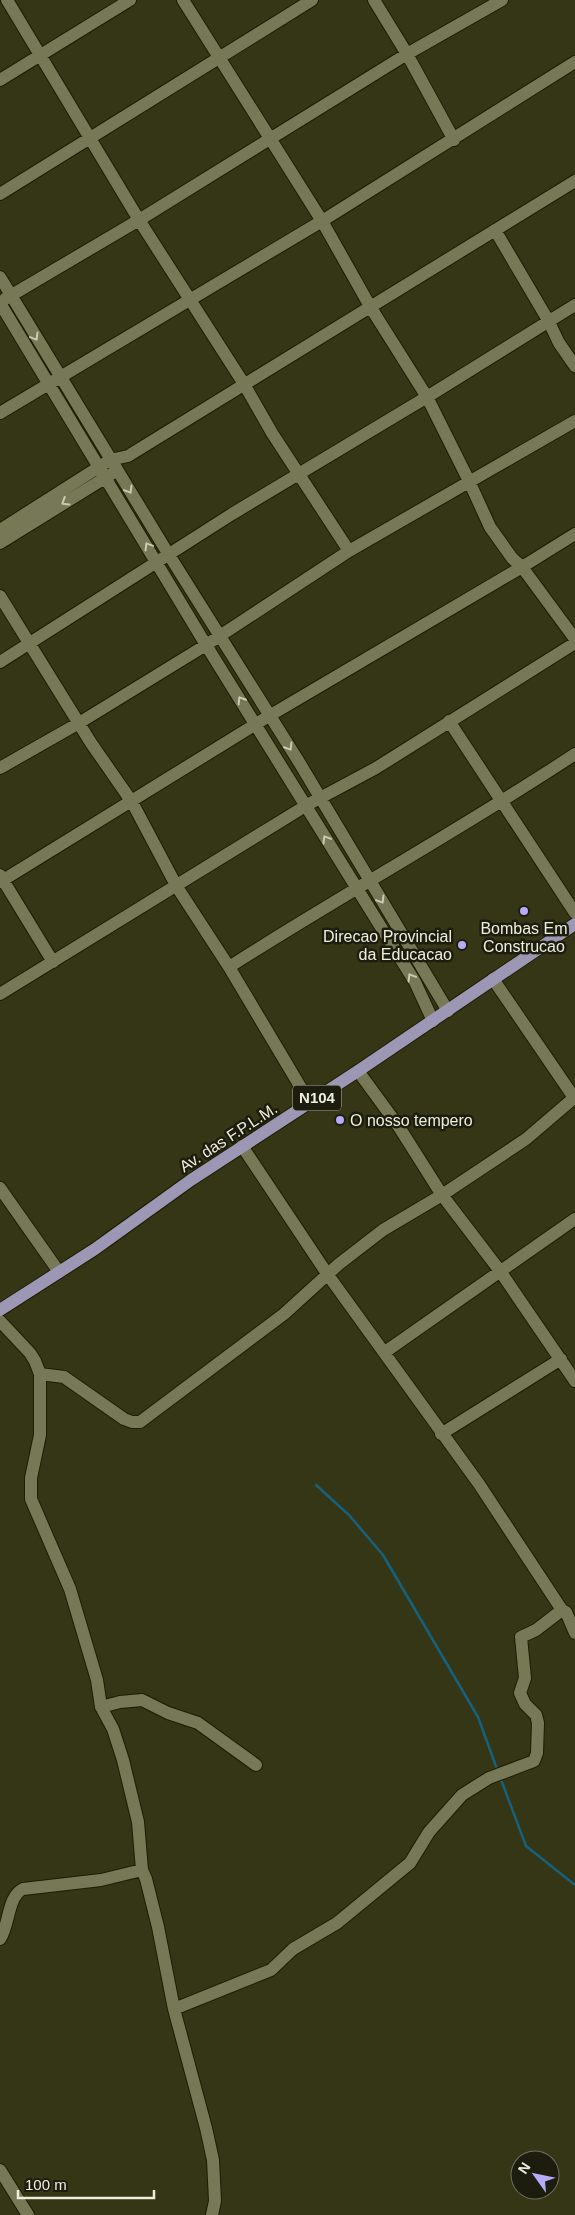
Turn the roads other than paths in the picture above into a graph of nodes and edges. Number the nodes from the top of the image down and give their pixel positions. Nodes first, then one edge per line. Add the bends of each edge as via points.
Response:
1 (7, 0) edge
2 (130, 0) edge
3 (183, 0) edge
4 (312, 0) edge
5 (374, 0) edge
6 (502, 0) edge
7 (41, 54) junction
8 (407, 54) junction
9 (218, 59) junction
10 (575, 62) edge
11 (0, 80) edge
12 (90, 138) junction
13 (268, 138) junction
14 (454, 140) junction
15 (575, 181) edge
16 (0, 194) edge
17 (139, 220) junction
18 (322, 221) junction
19 (495, 230) junction
20 (0, 277) edge
21 (3, 300) edge
22 (190, 300) junction
23 (575, 304) edge
24 (371, 308) junction
25 (548, 320) junction
26 (575, 366) edge
27 (54, 380) junction
28 (244, 384) junction
29 (427, 397) junction
30 (0, 413) edge
31 (575, 421) edge
32 (108, 468) junction
33 (299, 474) junction
34 (469, 481) junction
35 (0, 530) edge
36 (575, 534) edge
37 (0, 543) edge
38 (349, 551) junction
39 (163, 559) junction
40 (522, 567) junction
41 (0, 596) edge
42 (220, 637) junction
43 (575, 639) edge
44 (575, 643) edge
45 (31, 644) junction
46 (206, 646) junction
47 (0, 662) edge
48 (269, 716) junction
49 (449, 721) junction
50 (80, 723) junction
51 (256, 724) junction
52 (575, 754) edge
53 (0, 768) edge
54 (320, 798) junction
55 (132, 802) junction
56 (502, 802) junction
57 (306, 806) junction
58 (1, 879) edge
59 (369, 880) junction
60 (177, 887) junction
61 (356, 888) junction
62 (575, 913) edge
63 (575, 924) edge
64 (53, 962) junction
65 (229, 967) junction
66 (493, 979) junction
67 (0, 994) edge
68 (448, 1011) junction
69 (433, 1021) junction
70 (358, 1071) junction
71 (575, 1098) edge
72 (310, 1103) junction
73 (242, 1146) junction
74 (0, 1188) edge
75 (442, 1195) junction
76 (575, 1218) edge
77 (500, 1270) junction
78 (59, 1272) junction
79 (328, 1275) junction
80 (0, 1310) edge
81 (0, 1321) edge
82 (385, 1352) junction
83 (561, 1359) junction
84 (40, 1374) junction
85 (575, 1381) edge
86 (441, 1434) junction
87 (562, 1610) junction
88 (575, 1633) edge
89 (101, 1707) junction
90 (256, 1765) dead end
91 (142, 1870) junction
92 (0, 1939) edge
93 (174, 2009) junction
94 (0, 2170) edge
95 (28, 2215) edge
96 (212, 2215) edge

1 - 7 street
2 - 7 street
3 - 9 street
4 - 9 street
5 - 8 street
6 - 8 street
7 - 11 street
7 - 12 street
8 - 13 street
8 - 14 street
9 - 12 street
9 - 13 street
10 - 14 street
12 - 16 street
12 - 17 street
13 - 17 street
13 - 18 street
14 - 18 street
15 - 19 street
17 - 21 street
17 - 22 street
18 - 22 street
18 - 24 street
19 - 24 street
19 - 25 street
20 - 21 street
21 - 27 street
22 - 27 street
22 - 28 street
23 - 25 street
24 - 28 street
24 - 29 street
25 - 26 street
25 - 29 street
27 - 30 street
27 - 32 street
28 - 32 street
28 - 33 street
29 - 33 street
29 - 34 street
31 - 34 street
32 - 35 street
32 -> 37 street
32 - 39 street
33 - 38 street
33 - 39 street
34 - 38 street
34 - 40 street via 490,527
36 - 40 street
38 - 42 street
39 - 42 street
39 - 45 street
39 - 46 street
40 - 43 street
40 - 48 street
41 - 45 street
42 - 46 street
42 - 48 street
44 - 49 street
45 - 47 street
45 - 50 street
46 - 50 street
51 -> 46 street
48 - 51 street
48 -> 54 street
49 - 54 street via 376,768
49 - 56 street
50 - 53 street
50 - 55 street
51 - 55 street
51 - 57 street
52 - 56 street
54 - 57 street
54 - 59 street
55 - 58 street
55 - 60 street
56 - 59 street
56 - 62 street
57 - 60 street
61 -> 57 street
58 - 64 street
59 - 61 street
59 -> 68 street
60 - 64 street
60 - 65 street
61 - 65 street
69 -> 61 street via 415,982
63 - 66 main road, Av. das F.P.L.M. / N104
64 - 67 street
65 - 72 street
66 - 68 main road, Av. das F.P.L.M. / N104
66 - 71 street
68 - 69 main road, Av. das F.P.L.M. / N104
69 - 70 main road, Av. das F.P.L.M. / N104
70 - 72 main road, Av. das F.P.L.M. / N104
70 - 75 street via 399,1127
71 - 75 street via 526,1139
72 - 73 main road, Av. das F.P.L.M. / N104
73 - 78 main road, Av. das F.P.L.M. / N104
73 - 79 street
74 - 78 street
75 - 77 street
75 - 79 street via 383,1230
76 - 77 street
77 - 82 street
77 - 83 street
78 - 80 main road, Av. das F.P.L.M. / N104
79 - 82 street
79 - 84 street via 284,1314 140,1422 124,1419 64,1377
81 - 84 street via 30,1353
82 - 86 street
83 - 85 street
83 - 86 street
84 - 89 street via 40,1435 31,1478 31,1499 70,1589 97,1680
86 - 87 street via 479,1484
87 - 88 street
87 - 93 street via 521,1638 525,1678 520,1693 538,1723 534,1761 489,1778 462,1795 429,1832 410,1864 338,1922 293,1949 271,1970
89 - 90 street via 142,1700 198,1723
89 - 91 street via 114,1729 123,1760 138,1822
91 - 92 street via 101,1880 24,1888 13,1900
91 - 93 street via 158,1927
93 - 96 street via 212,2160 215,2201
94 - 95 street

